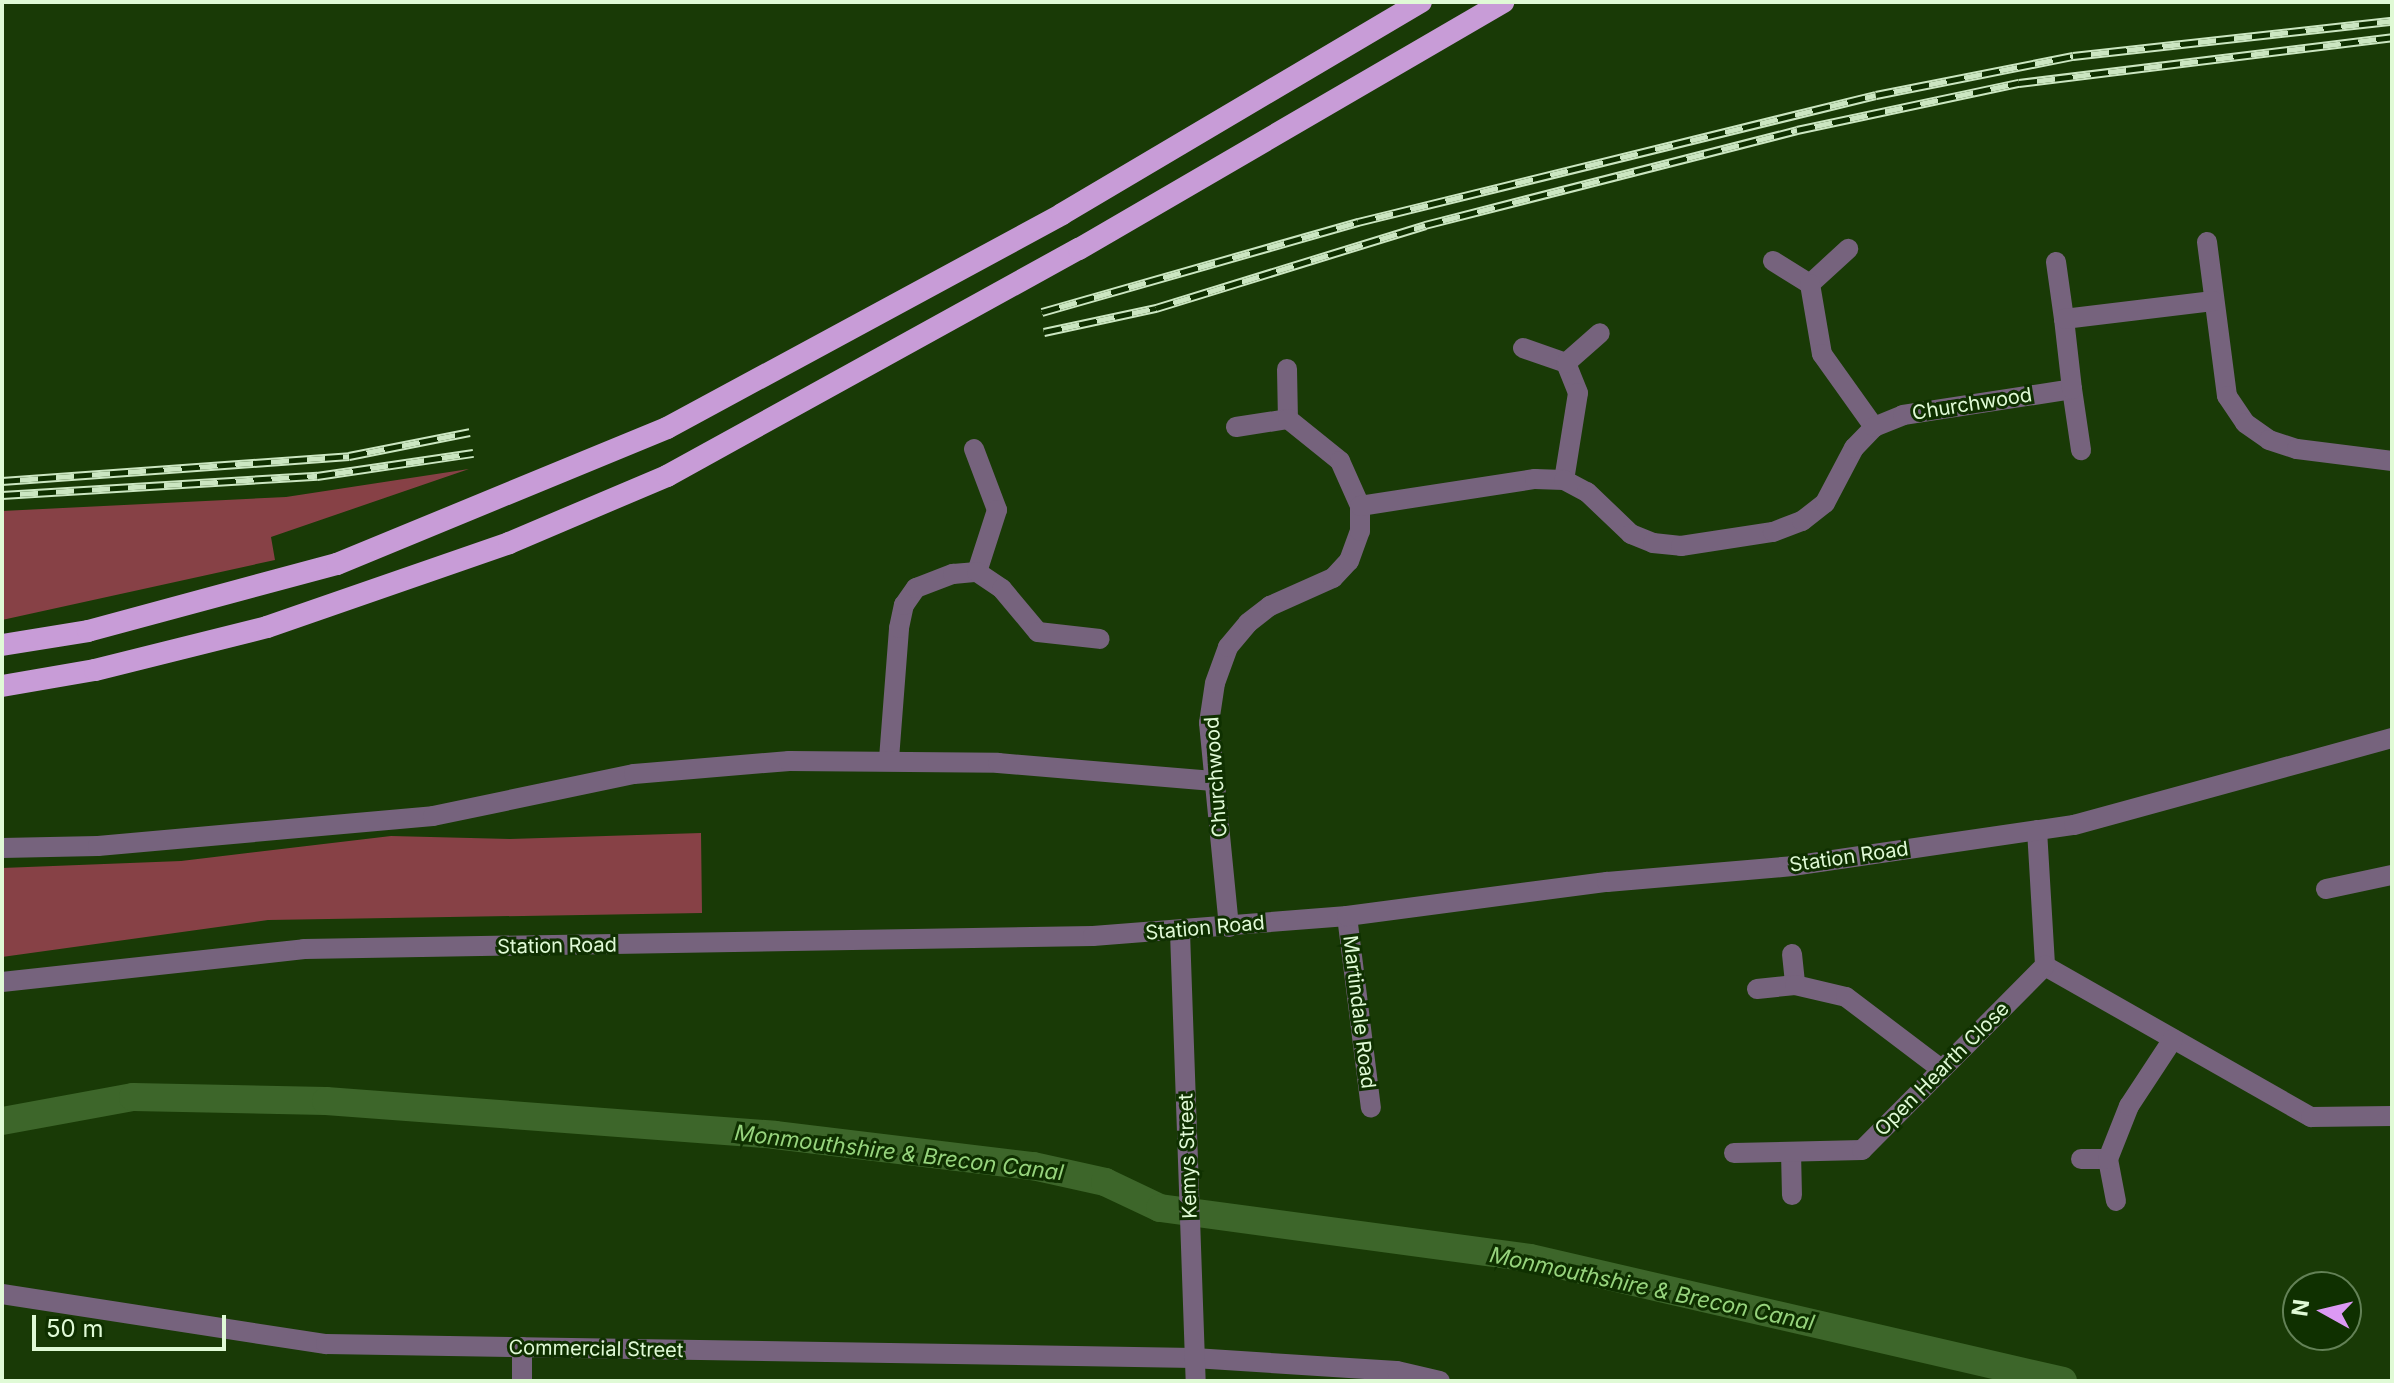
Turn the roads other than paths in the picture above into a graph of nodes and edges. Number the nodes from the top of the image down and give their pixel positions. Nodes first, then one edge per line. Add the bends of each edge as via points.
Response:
1 (1421, 2) edge
2 (1503, 2) edge
3 (2207, 242) dead end
4 (1848, 249) dead end
5 (1773, 261) dead end
6 (2056, 262) dead end
7 (1810, 284) junction
8 (2213, 301) junction
9 (2064, 319) junction
10 (1600, 333) dead end
11 (1523, 348) dead end
12 (1566, 363) junction
13 (1287, 369) dead end
14 (2072, 389) junction
15 (1288, 419) junction
16 (1236, 427) dead end
17 (1874, 427) junction
18 (974, 449) dead end
19 (2081, 450) dead end
20 (2392, 461) edge
21 (1564, 480) junction
22 (1360, 506) junction
23 (977, 572) junction
24 (1100, 639) dead end
25 (2, 645) edge
26 (2, 686) edge
27 (2392, 738) edge
28 (889, 759) junction
29 (1213, 781) junction
30 (2037, 830) junction
31 (2, 848) edge
32 (2392, 875) edge
33 (2326, 889) dead end
34 (1347, 916) junction
35 (1229, 927) junction
36 (1180, 932) junction
37 (1792, 954) dead end
38 (2045, 966) junction
39 (2, 982) edge
40 (1795, 985) junction
41 (1757, 989) dead end
42 (2173, 1039) junction
43 (1940, 1068) junction
44 (1371, 1108) dead end
45 (2392, 1116) edge
46 (1791, 1152) junction
47 (1734, 1153) dead end
48 (2081, 1159) dead end
49 (2108, 1159) junction
50 (1792, 1195) dead end
51 (2116, 1201) dead end
52 (2, 1294) edge
53 (522, 1347) junction
54 (1194, 1358) junction
55 (522, 1381) edge
56 (1196, 1381) edge
57 (1440, 1381) edge

1 - 25 highway via 918,295 653,434 337,564 88,631
2 - 26 highway via 1079,249 667,476 509,543 267,627 95,670
3 - 8 street
4 - 7 street
5 - 7 street
6 - 9 street
7 - 17 street via 1822,354
8 - 9 street
8 - 20 street via 2227,396 2245,423 2269,440 2297,449
9 - 14 street
10 - 12 street
11 - 12 street
12 - 21 street via 1578,393
13 - 15 street
14 - 17 street, Churchwood via 1903,415
14 - 19 street
15 - 16 street
15 - 22 street via 1340,461
17 - 21 street via 1854,448 1825,503 1802,521 1773,532 1681,546 1653,543 1631,534 1587,492
18 - 23 street via 997,510
21 - 22 street via 1535,479
22 - 29 street, Churchwood via 1360,531 1349,561 1312,591 1270,606 1228,647 1209,723
23 - 24 street via 1002,589 1038,632
23 - 28 street via 931,581 909,595 899,628
27 - 30 street, Station Road
28 - 29 street via 1101,769
28 - 31 street via 634,774 433,816 98,846
29 - 35 street, Churchwood
30 - 34 street, Station Road via 1792,866 1607,882
30 - 38 street
32 - 33 street
34 - 35 street, Station Road
34 - 44 street, Martindale Road
35 - 36 street, Station Road
36 - 39 street, Station Road via 304,949
36 - 54 street, Kemys Street
37 - 40 street
38 - 42 street
38 - 43 street, Open Hearth Close
40 - 41 street
40 - 43 street via 1846,997
42 - 45 street via 2311,1117
42 - 49 street via 2129,1106
43 - 46 street, Open Hearth Close via 1862,1150
46 - 47 street, Open Hearth Close
46 - 50 street
48 - 49 street
49 - 51 street
52 - 53 street, Commercial Street via 326,1344
53 - 54 street, Commercial Street
53 - 55 street
54 - 56 street, Kemys Street
54 - 57 street, Commercial Street via 1397,1371

